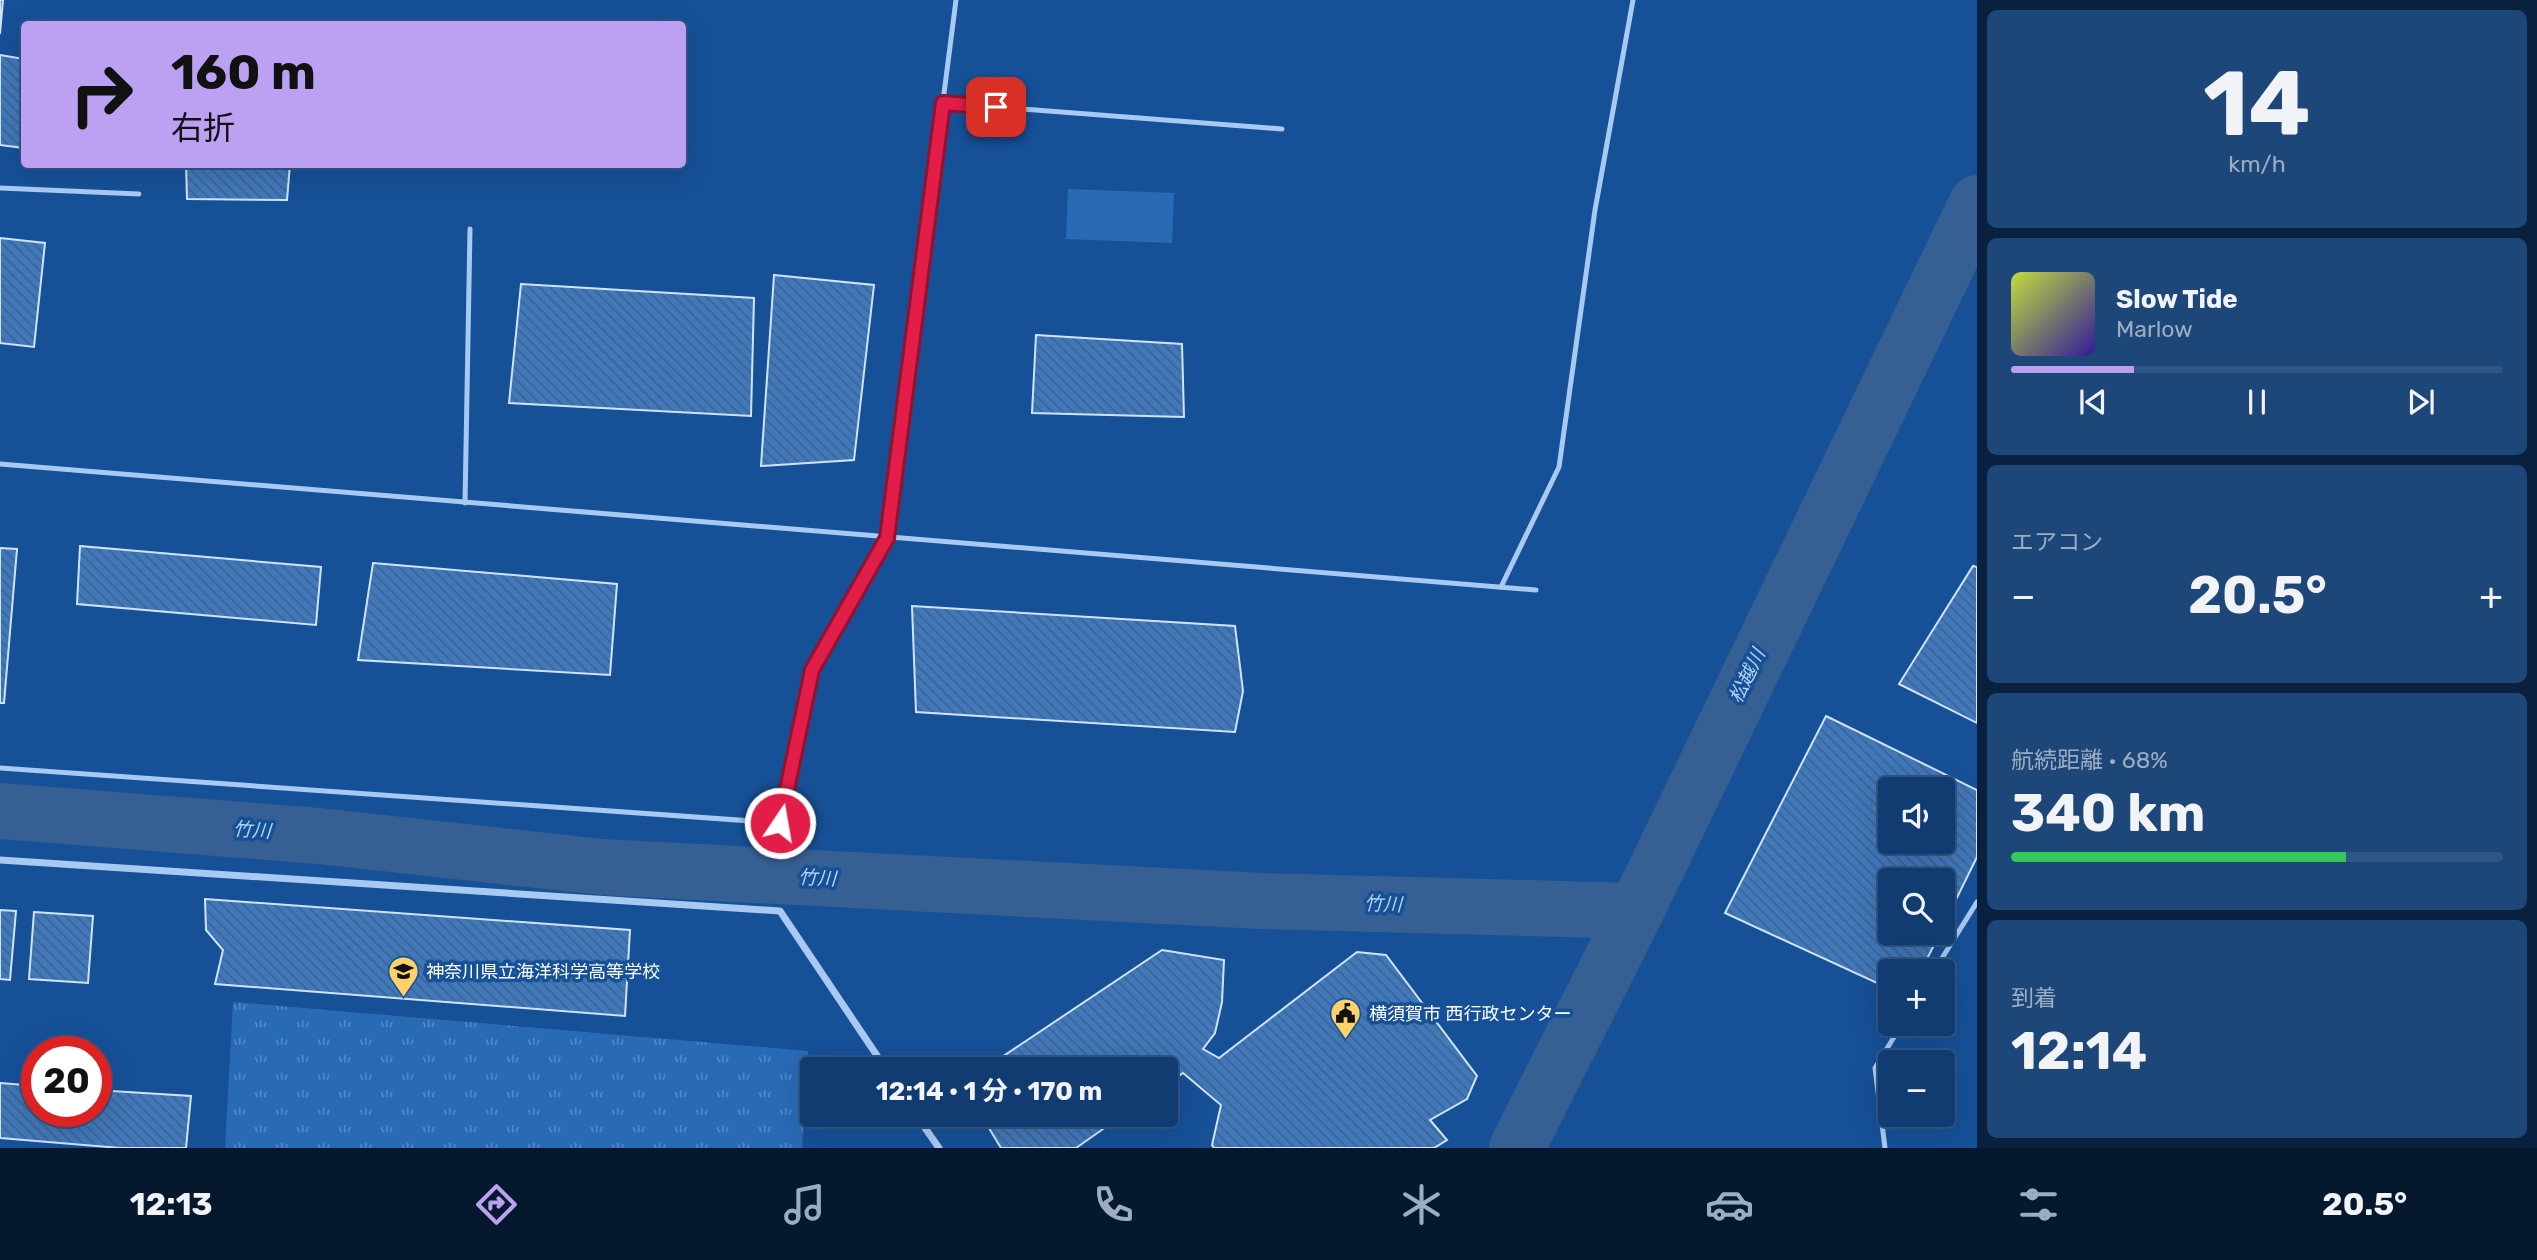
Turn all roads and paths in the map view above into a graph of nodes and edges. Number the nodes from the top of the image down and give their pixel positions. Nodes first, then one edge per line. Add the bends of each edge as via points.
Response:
1 (957, 0) edge
2 (1633, 0) edge
3 (943, 103) junction
4 (1282, 129) dead end
5 (0, 188) edge
6 (139, 194) dead end
7 (470, 229) dead end
8 (0, 464) edge
9 (465, 503) junction
10 (887, 538) junction
11 (1501, 587) junction
12 (1536, 590) dead end
13 (0, 768) edge
14 (0, 860) edge
15 (1977, 902) edge
16 (1941, 959) edge
17 (1895, 1036) edge
18 (878, 1057) edge
19 (924, 1127) edge
20 (939, 1148) edge
21 (1885, 1148) edge

1 - 3 lane
2 - 11 lane via 1595,210 1559,467
3 - 4 lane
3 - 10 lane
5 - 6 lane
7 - 9 lane
8 - 9 lane
9 - 10 lane
10 - 11 lane
10 - 13 lane via 812,670 780,823
11 - 12 lane
14 - 18 street via 780,911
15 - 16 lane
17 - 21 lane via 1875,1068
19 - 20 street

